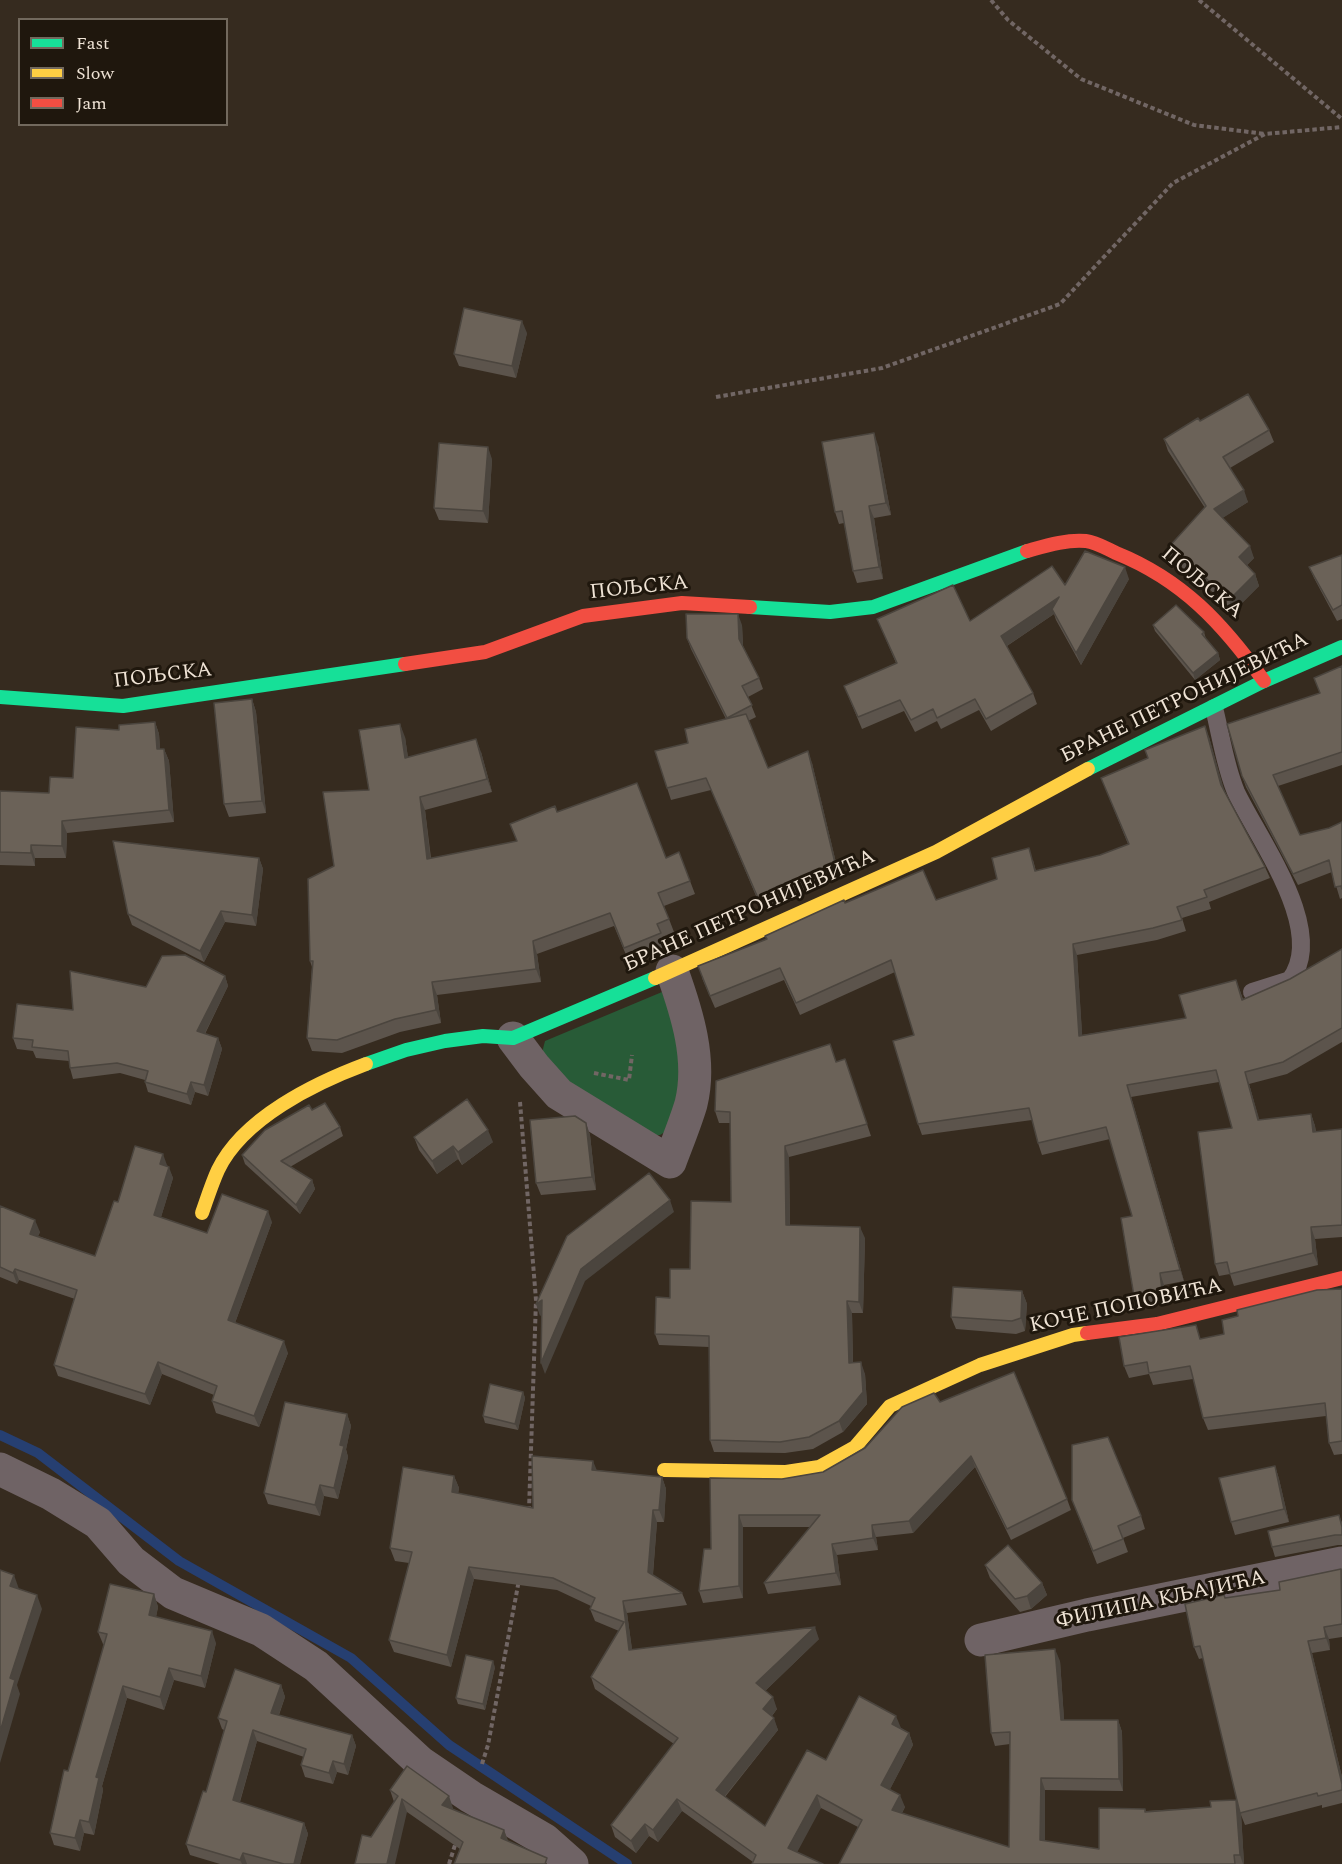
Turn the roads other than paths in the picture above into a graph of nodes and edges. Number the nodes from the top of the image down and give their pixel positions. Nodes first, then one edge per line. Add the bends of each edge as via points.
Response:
1 (1342, 647) edge
2 (1264, 681) junction
3 (0, 697) edge
4 (1214, 708) junction
5 (672, 971) junction
6 (1252, 992) dead end
7 (513, 1038) junction
8 (202, 1213) dead end
9 (1342, 1278) edge
10 (0, 1469) edge
11 (664, 1470) dead end
12 (1342, 1563) edge
13 (981, 1641) dead end
14 (572, 1864) edge

1 - 2 street, БРАНЕ ПЕТРОНИЈЕВИЋА
2 - 3 street, ПОЉСКА via 1231,635 1190,596 1146,565 1086,541 1052,544 1006,557 873,607 830,612 682,603 583,616 485,652 123,706
2 - 4 street, БРАНЕ ПЕТРОНИЈЕВИЋА
4 - 5 street, БРАНЕ ПЕТРОНИЈЕВИЋА via 1079,773 936,852
4 - 6 lane via 1236,791 1287,889 1303,941 1299,964 1290,980
5 - 7 street, БРАНЕ ПЕТРОНИЈЕВИЋА
5 - 7 street via 689,1020 694,1068 691,1103 670,1162 559,1094
7 - 8 street, БРАНЕ ПЕТРОНИЈЕВИЋА via 483,1036 406,1050 307,1090 262,1119 232,1148 219,1168
9 - 11 street, КОЧЕ ПОПОВИЋА via 1157,1324 1073,1335 980,1365 890,1406 855,1448 819,1467 786,1472
10 - 14 street via 98,1523 131,1561 172,1593 261,1630 316,1666 421,1763 545,1840
12 - 13 street, ФИЛИПА КЉАЈИЋА via 1087,1615

